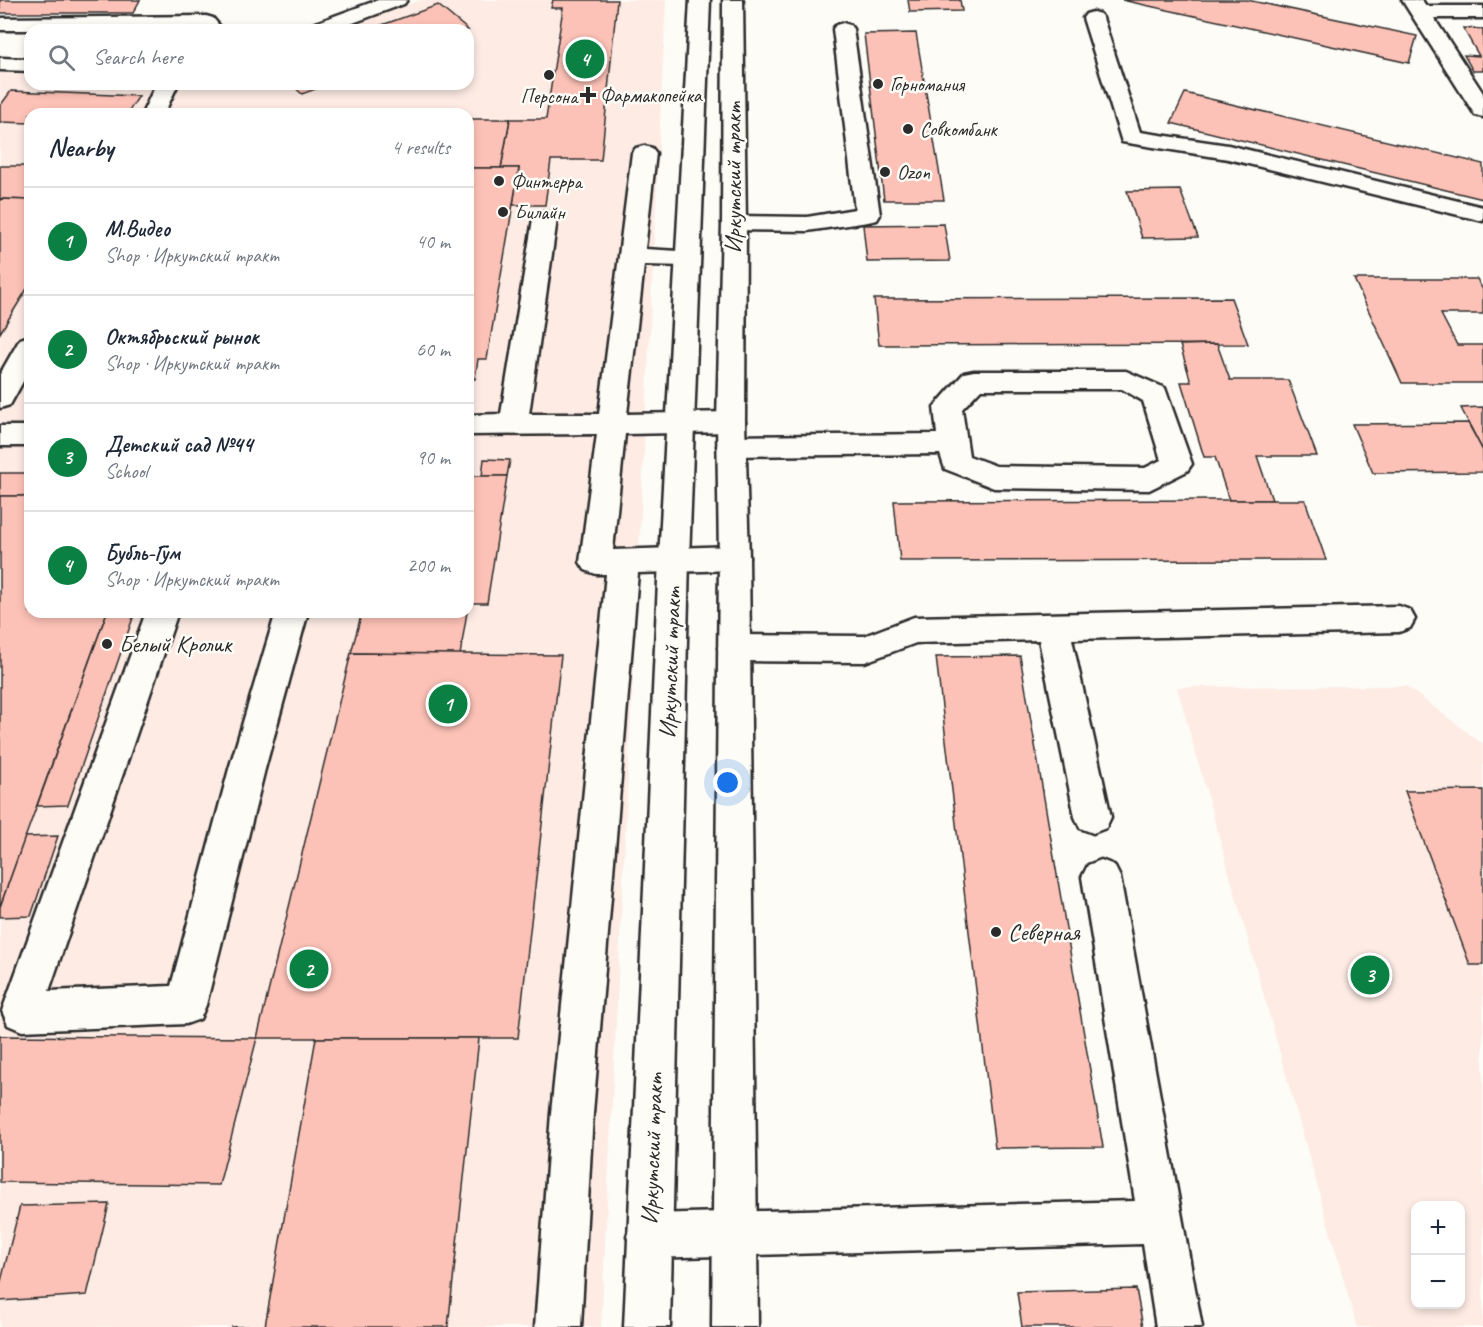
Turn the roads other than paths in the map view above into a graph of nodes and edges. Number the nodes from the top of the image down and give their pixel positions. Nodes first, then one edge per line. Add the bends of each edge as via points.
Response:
1 (398, 0) edge
2 (700, 0) edge
3 (733, 0) edge
4 (1415, 6) edge
5 (1483, 12) edge
6 (1093, 18) dead end
7 (0, 24) edge
8 (208, 24) edge
9 (331, 24) edge
10 (843, 29) dead end
11 (0, 64) edge
12 (24, 65) edge
13 (164, 90) edge
14 (156, 108) edge
15 (1483, 110) edge
16 (644, 153) dead end
17 (1483, 214) edge
18 (545, 219) dead end
19 (734, 223) junction
20 (631, 257) junction
21 (687, 258) junction
22 (24, 356) edge
23 (0, 398) edge
24 (514, 423) junction
25 (612, 423) junction
26 (474, 425) edge
27 (680, 425) junction
28 (731, 434) junction
29 (0, 436) edge
30 (24, 436) edge
31 (953, 444) junction
32 (734, 558) junction
33 (674, 559) junction
34 (623, 562) junction
35 (160, 618) edge
36 (290, 618) edge
37 (1399, 619) dead end
38 (1053, 627) junction
39 (734, 648) junction
40 (1092, 817) dead end
41 (1101, 877) dead end
42 (1160, 1222) junction
43 (735, 1234) junction
44 (649, 1236) junction
45 (558, 1327) edge
46 (647, 1327) edge
47 (735, 1327) edge
48 (1179, 1327) edge

1 - 9 main road
2 - 21 main road, Иркутский тракт
3 - 19 main road, Иркутский тракт
4 - 5 main road
4 - 15 main road
6 - 17 main road via 1130,137 1228,152
7 - 8 main road
10 - 19 main road via 868,215 807,224
11 - 12 main road
13 - 14 main road
16 - 20 main road
18 - 24 main road
19 - 28 main road, Иркутский тракт
20 - 21 main road
20 - 25 main road
21 - 27 main road, Иркутский тракт
22 - 23 main road
24 - 25 main road
24 - 26 main road
25 - 27 main road
25 - 34 main road via 596,562
27 - 28 main road
27 - 33 main road, Иркутский тракт
28 - 31 main road
28 - 32 main road, Иркутский тракт
29 - 30 main road
31 - 31 main road via 955,462 994,477 1149,479 1177,464 1155,395 1126,380 974,381 948,407
32 - 33 main road
32 - 39 main road, Иркутский тракт
33 - 34 main road
33 - 44 main road, Иркутский тракт
34 - 45 main road via 572,1113
35 - 36 main road via 22,1011 186,1005
37 - 38 main road
38 - 39 main road via 914,630 865,649
38 - 40 main road
39 - 43 main road, Иркутский тракт
41 - 42 main road
42 - 43 main road
42 - 48 main road
43 - 44 main road
43 - 47 main road, Иркутский тракт
44 - 46 main road, Иркутский тракт

